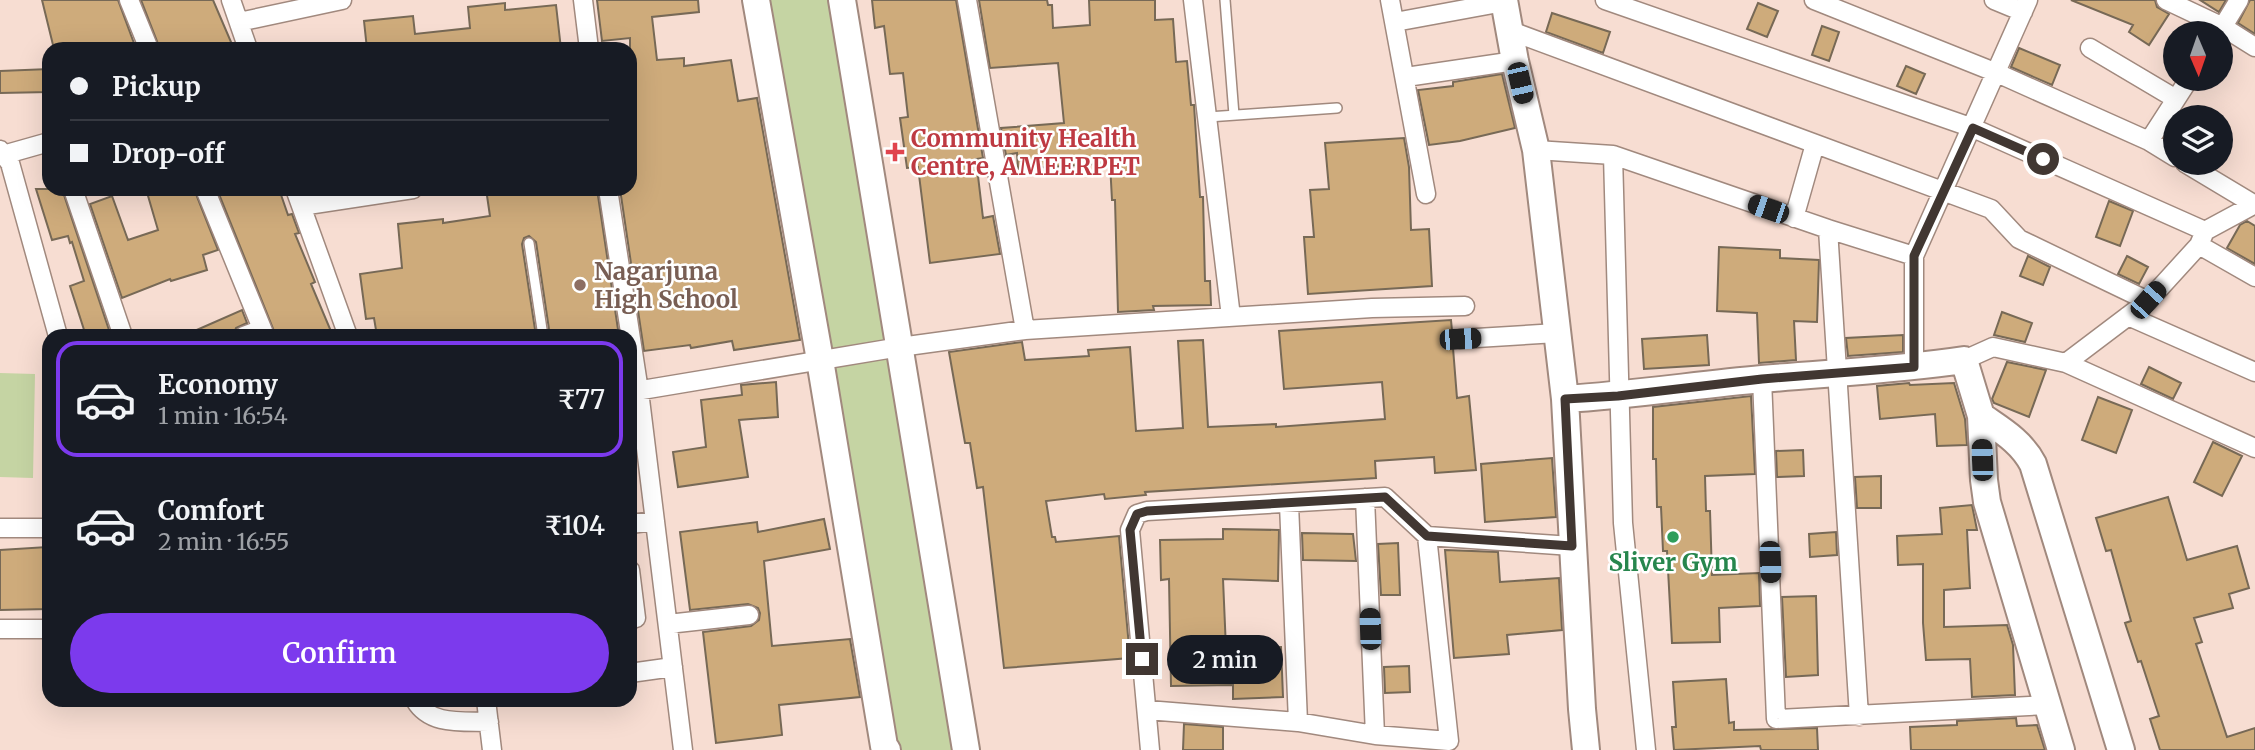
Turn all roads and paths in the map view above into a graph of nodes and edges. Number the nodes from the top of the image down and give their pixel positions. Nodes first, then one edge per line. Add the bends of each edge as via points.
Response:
1 (129, 0) edge
2 (231, 0) edge
3 (341, 0) edge
4 (583, 0) edge
5 (756, 0) edge
6 (842, 0) edge
7 (967, 0) edge
8 (1193, 0) edge
9 (1225, 0) edge
10 (1391, 0) edge
11 (1605, 0) edge
12 (1814, 0) edge
13 (1994, 0) edge
14 (2166, 0) edge
15 (2239, 0) edge
16 (1504, 1) edge
17 (313, 2) edge
18 (2025, 6) edge
19 (2204, 21) edge
20 (2226, 21) edge
21 (239, 22) junction
22 (1395, 22) junction
23 (1511, 32) junction
24 (2233, 36) edge
25 (146, 42) edge
26 (246, 42) edge
27 (588, 42) edge
28 (2255, 47) edge
29 (2090, 48) dead end
30 (1515, 61) junction
31 (1997, 73) junction
32 (1406, 77) junction
33 (2181, 91) edge
34 (2176, 99) junction
35 (1337, 108) dead end
36 (1234, 116) junction
37 (1208, 117) junction
38 (1973, 128) junction
39 (2149, 141) junction
40 (42, 143) edge
41 (1815, 144) junction
42 (1536, 150) junction
43 (2163, 150) edge
44 (2, 152) edge
45 (1613, 155) junction
46 (2205, 175) edge
47 (1944, 192) junction
48 (1426, 194) dead end
49 (75, 196) edge
50 (208, 196) edge
51 (324, 196) edge
52 (609, 196) edge
53 (298, 198) edge
54 (2254, 204) edge
55 (1794, 218) junction
56 (1828, 229) junction
57 (2202, 238) junction
58 (529, 243) dead end
59 (1914, 256) junction
60 (2255, 277) edge
61 (2148, 300) junction
62 (1465, 306) dead end
63 (2128, 316) junction
64 (1231, 317) junction
65 (56, 329) edge
66 (121, 329) edge
67 (262, 329) edge
68 (345, 329) edge
69 (542, 329) edge
70 (626, 329) edge
71 (1025, 330) junction
72 (1558, 333) junction
73 (1460, 339) dead end
74 (900, 347) junction
75 (820, 360) junction
76 (1964, 360) junction
77 (2066, 363) junction
78 (1914, 367) junction
79 (2255, 372) edge
80 (1838, 374) junction
81 (1762, 379) junction
82 (637, 391) edge
83 (1618, 396) junction
84 (1565, 399) junction
85 (637, 411) edge
86 (1981, 416) junction
87 (2255, 448) edge
88 (1365, 498) junction
89 (1289, 504) junction
90 (655, 522) junction
91 (637, 523) edge
92 (0, 528) edge
93 (42, 528) edge
94 (1427, 536) junction
95 (1572, 546) junction
96 (749, 615) dead end
97 (637, 618) edge
98 (667, 619) junction
99 (0, 629) edge
100 (42, 629) edge
101 (673, 667) junction
102 (637, 672) edge
103 (2047, 705) junction
104 (420, 707) edge
105 (486, 707) edge
106 (1147, 710) junction
107 (1859, 716) junction
108 (489, 722) junction
109 (1298, 722) junction
110 (1375, 735) junction
111 (492, 750) edge
112 (683, 750) edge
113 (887, 750) edge
114 (966, 750) edge
115 (1150, 750) edge
116 (1586, 750) edge
117 (1646, 750) edge
118 (2061, 750) edge
119 (2121, 750) edge

1 - 25 street
2 - 21 street
3 - 17 street
4 - 27 street
5 - 75 street
6 - 74 street
7 - 71 street
8 - 37 street
9 - 36 lane
10 - 22 street
11 - 38 street
12 - 31 street
13 - 18 street
14 - 19 street
15 - 20 street
16 - 22 street
16 - 23 street
17 - 21 street
18 - 31 street
21 - 26 street
22 - 32 street
23 - 30 street
23 - 41 street
24 - 28 street
29 - 34 street
30 - 32 street
30 - 42 street
31 - 38 street
31 - 39 street
32 - 48 street
33 - 34 street
34 - 39 street
35 - 36 lane
36 - 37 lane
37 - 64 street
38 - 47 street
38 - 57 street
39 - 43 street
40 - 44 street
41 - 47 street
41 - 55 street
42 - 45 street
42 - 72 street
44 - 65 street via 10,163
45 - 55 street
45 - 83 street
46 - 54 street
47 - 59 street
47 - 61 street via 1991,209 2019,239
49 - 66 street
50 - 67 street
51 - 53 street
52 - 70 street
53 - 68 street
54 - 57 street
55 - 56 street
56 - 59 street
56 - 80 street
57 - 60 street
57 - 61 street
58 - 69 lane
59 - 78 street
61 - 63 street
62 - 64 street
63 - 77 street
63 - 79 street
64 - 71 street
71 - 74 street
72 - 73 street
72 - 84 street
74 - 75 street
74 - 114 street
75 - 82 street
75 - 113 street
76 - 77 street via 1993,347
76 - 78 street
76 - 86 street
77 - 87 street
78 - 80 street
80 - 81 street
80 - 107 street
81 - 83 street
81 - 107 street via 1776,719
83 - 84 street
83 - 117 street via 1623,523
84 - 95 street
85 - 90 street
86 - 103 street via 1987,502
86 - 119 street via 2026,450 2033,464
88 - 89 street
88 - 94 street via 1385,497
88 - 110 street
89 - 106 street via 1137,514 1130,530
89 - 109 street
90 - 91 street
90 - 98 street
92 - 93 street
94 - 95 street
94 - 110 street via 1449,741
95 - 116 street
96 - 98 street
97 - 98 street
98 - 101 street
99 - 100 street
101 - 102 street
101 - 112 street
103 - 107 street
103 - 118 street
104 - 108 street via 441,720
105 - 108 street
106 - 109 street
106 - 115 street
108 - 111 street
109 - 110 street

